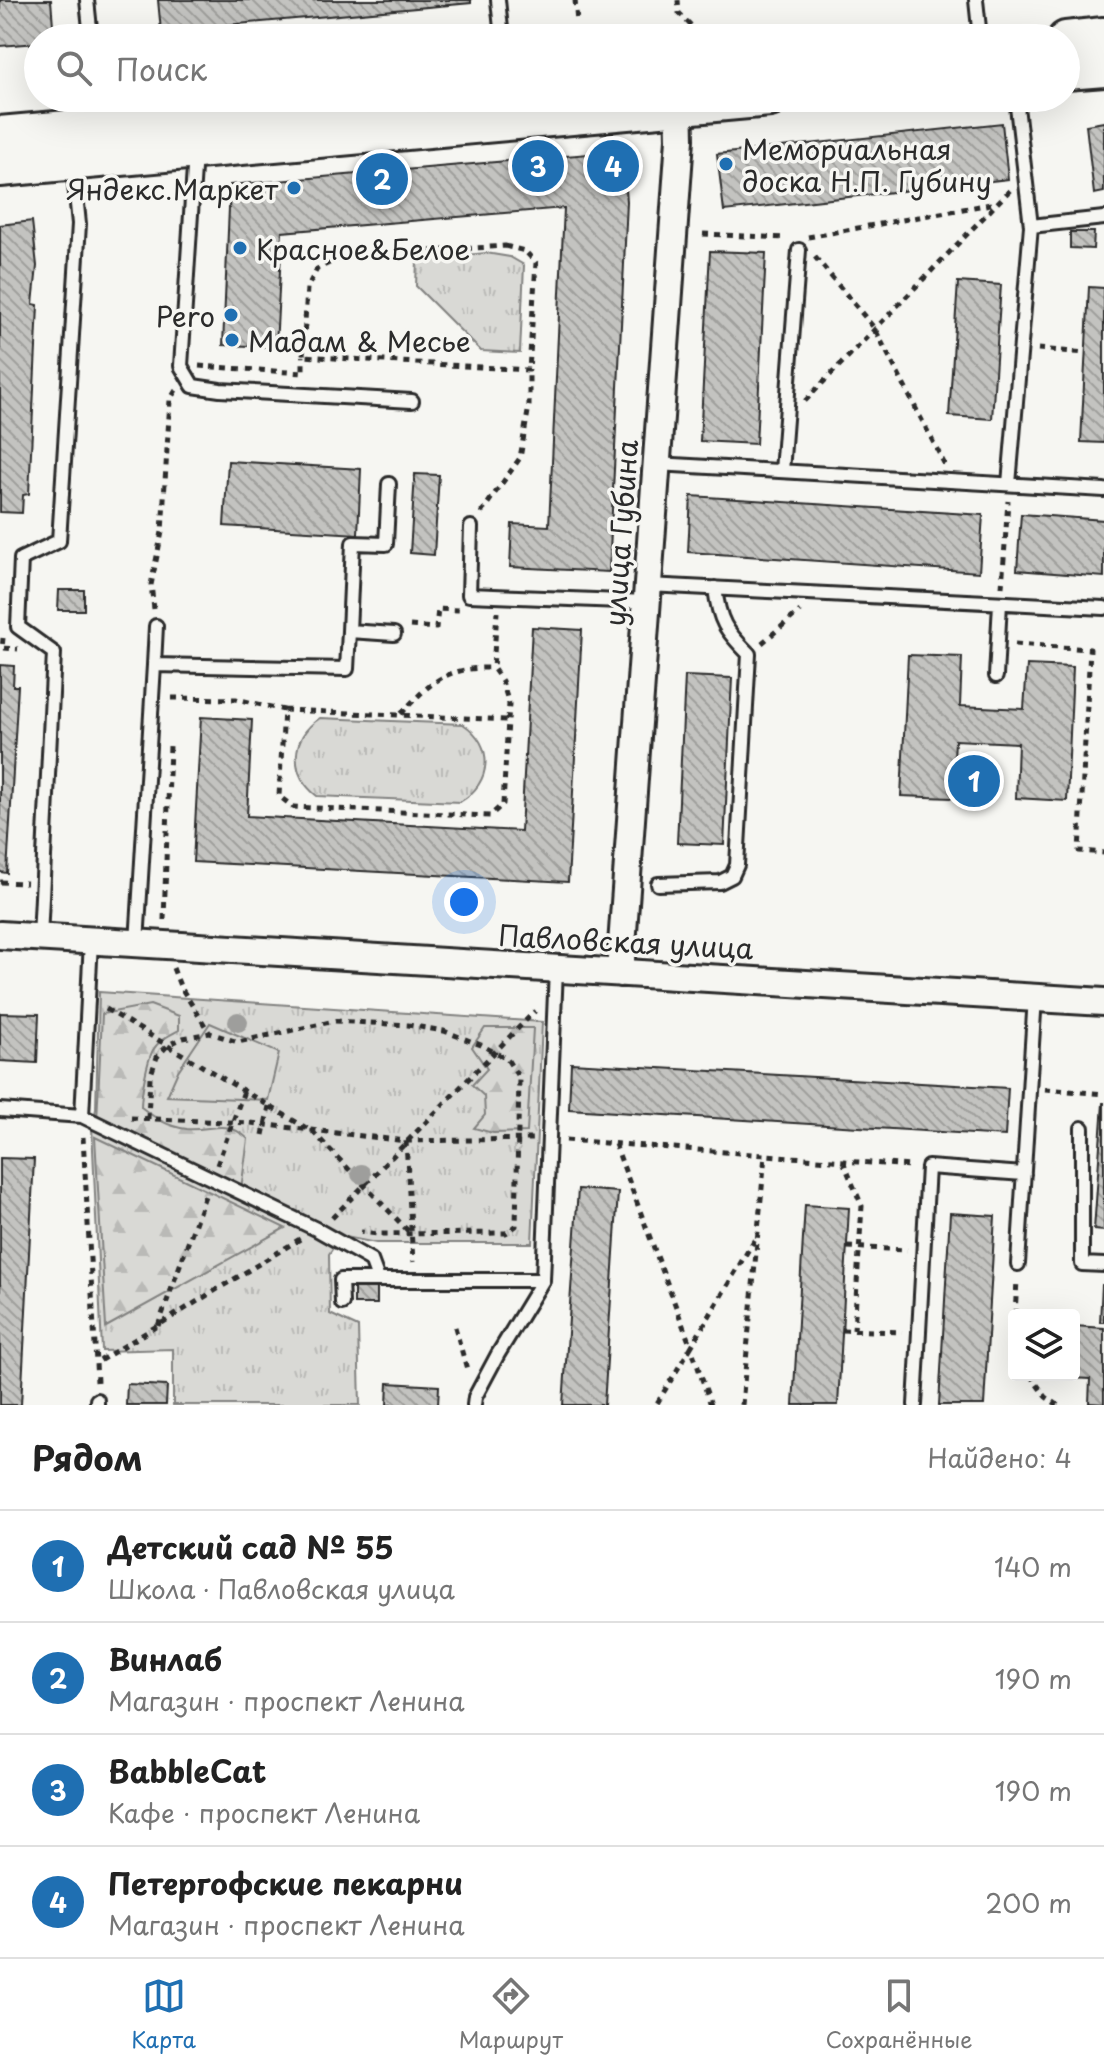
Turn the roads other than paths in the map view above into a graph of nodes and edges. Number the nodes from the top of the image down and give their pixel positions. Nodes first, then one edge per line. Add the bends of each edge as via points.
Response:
1 (87, 0) edge
2 (498, 0) edge
3 (976, 0) edge
4 (90, 24) edge
5 (501, 24) edge
6 (979, 24) edge
7 (1104, 36) edge
8 (1080, 39) edge
9 (1104, 68) edge
10 (1080, 70) edge
11 (98, 112) edge
12 (578, 112) edge
13 (679, 112) edge
14 (1017, 112) edge
15 (0, 135) edge
16 (196, 150) junction
17 (73, 161) junction
18 (0, 168) edge
19 (1104, 218) edge
20 (1031, 226) junction
21 (799, 244) road end
22 (412, 401) dead end
23 (657, 464) junction
24 (782, 471) junction
25 (389, 484) dead end
26 (1009, 484) junction
27 (1104, 490) edge
28 (471, 527) road end
29 (715, 588) junction
30 (647, 594) junction
31 (1000, 603) junction
32 (1104, 608) edge
33 (156, 626) road end
34 (349, 631) junction
35 (394, 634) dead end
36 (154, 665) junction
37 (996, 676) dead end
38 (658, 884) dead end
39 (0, 935) edge
40 (40, 938) junction
41 (91, 941) junction
42 (137, 943) junction
43 (620, 973) junction
44 (556, 979) junction
45 (1035, 997) junction
46 (1104, 1002) edge
47 (0, 1110) edge
48 (82, 1116) junction
49 (1082, 1128) dead end
50 (1024, 1174) junction
51 (1018, 1264) road end
52 (1104, 1265) edge
53 (378, 1279) junction
54 (543, 1280) junction
55 (342, 1303) dead end
56 (475, 1401) edge
57 (915, 1405) edge

1 - 4 lane
2 - 5 lane
3 - 6 lane
7 - 8 main road
9 - 10 main road
11 - 15 main road
12 - 16 main road
13 - 23 street, улица Губина
14 - 20 lane
16 - 17 main road
16 - 22 lane via 181,366 193,386
17 - 18 main road
17 - 40 lane via 79,224 59,541 21,559 20,572 18,627 54,653
19 - 20 lane
20 - 26 lane
21 - 24 lane
23 - 24 lane
23 - 30 street, улица Губина
24 - 26 lane
25 - 34 lane via 386,544 353,543
26 - 27 lane
28 - 30 lane via 469,595
29 - 30 lane
29 - 31 lane
29 - 38 lane via 718,615 749,654 737,865 732,876 720,882
30 - 43 street, улица Губина
31 - 32 lane
31 - 37 lane
33 - 36 lane
34 - 35 lane
34 - 36 lane via 347,669
36 - 42 lane
39 - 40 street, Павловская улица
40 - 41 street, Павловская улица
41 - 42 street, Павловская улица
41 - 48 lane
42 - 44 street, Павловская улица
43 - 44 street, Павловская улица
43 - 45 street, Павловская улица
44 - 54 lane
45 - 46 street, Павловская улица
45 - 50 lane
47 - 48 lane
48 - 53 lane via 316,1229 371,1260
49 - 52 lane via 1082,1264
50 - 51 lane
50 - 57 lane via 928,1167
53 - 54 lane
53 - 55 lane via 341,1280
54 - 56 lane

